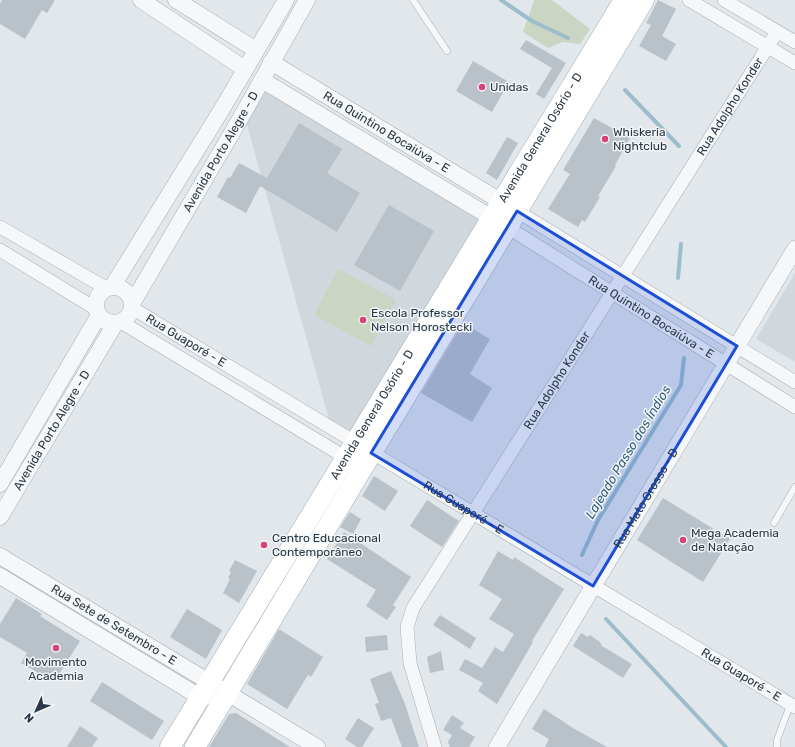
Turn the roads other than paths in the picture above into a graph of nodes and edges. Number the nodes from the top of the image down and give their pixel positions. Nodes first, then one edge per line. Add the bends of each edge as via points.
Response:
1 (141, 0) edge
2 (176, 0) edge
3 (286, 0) edge
4 (307, 0) edge
5 (414, 0) edge
6 (624, 0) edge
7 (644, 0) edge
8 (689, 0) edge
9 (724, 0) edge
10 (777, 32) junction
11 (795, 42) edge
12 (768, 46) junction
13 (256, 50) junction
14 (447, 51) dead end
15 (272, 62) junction
16 (795, 63) edge
17 (246, 69) junction
18 (262, 80) junction
19 (416, 150) junction
20 (406, 167) junction
21 (504, 215) junction
22 (0, 227) edge
23 (795, 249) edge
24 (0, 250) edge
25 (622, 276) junction
26 (109, 288) junction
27 (611, 293) junction
28 (132, 305) junction
29 (97, 312) junction
30 (118, 323) junction
31 (737, 346) junction
32 (726, 365) junction
33 (795, 382) edge
34 (795, 407) edge
35 (359, 456) junction
36 (0, 484) edge
37 (795, 487) edge
38 (472, 514) junction
39 (0, 516) edge
40 (774, 523) dead end
41 (0, 556) edge
42 (0, 576) edge
43 (593, 586) junction
44 (204, 690) junction
45 (228, 693) junction
46 (793, 703) edge
47 (170, 747) edge
48 (195, 747) edge
49 (316, 747) edge
50 (435, 747) edge
51 (497, 747) edge
52 (777, 747) edge

1 - 17 street
2 - 13 street
3 - 13 street, Avenida Porto Alegre - D
4 - 15 street, Avenida Porto Alegre - D
5 - 14 lane
6 - 21 main road, Avenida General Osório - D
7 - 21 main road, Avenida General Osório - D
8 - 12 street
9 - 10 street
10 - 11 street
10 - 12 street, Rua Adolpho Konder
12 - 16 street
12 - 25 street, Rua Adolpho Konder
13 - 17 street, Avenida Porto Alegre - D
15 - 18 street, Avenida Porto Alegre - D
15 - 19 street, Rua Quintino Bocaiúva - E
17 - 26 street, Avenida Porto Alegre - D
18 - 20 street, Rua Quintino Bocaiúva - E
18 - 28 street, Avenida Porto Alegre - D
19 - 20 street
19 - 21 street, Rua Quintino Bocaiúva - E
20 - 21 street, Rua Quintino Bocaiúva - E
21 - 25 street, Rua Quintino Bocaiúva - E
21 - 27 street, Rua Quintino Bocaiúva - E
21 - 35 main road, Avenida General Osório - D
22 - 26 street
23 - 31 street, Rua Mato Grosso - D
24 - 29 street
25 - 27 street, Rua Adolpho Konder
25 - 31 street, Rua Quintino Bocaiúva - E
26 - 28 street via 128,292
26 - 29 street via 97,297
27 - 32 street, Rua Quintino Bocaiúva - E
27 - 38 street, Rua Adolpho Konder
28 - 30 street via 130,314
28 - 35 street, Rua Guaporé - E
29 - 30 street via 103,320
29 - 36 street, Avenida Porto Alegre - D
30 - 35 street, Rua Guaporé - E
30 - 39 street, Avenida Porto Alegre - D
31 - 32 street, Rua Mato Grosso - D
31 - 33 street, Rua Quintino Bocaiúva - E
32 - 34 street, Rua Quintino Bocaiúva - E
32 - 43 street, Rua Mato Grosso - D
35 - 38 street, Rua Guaporé - E
35 - 44 main road, Avenida General Osório - D
35 - 45 main road, Avenida General Osório - D
37 - 40 lane
38 - 43 street, Rua Guaporé - E
38 - 50 street, Rua Adolpho Konder via 412,608 408,627 410,663
41 - 44 street, Rua Sete de Setembro - E
42 - 44 street, Rua Sete de Setembro - E
43 - 46 street, Rua Guaporé - E
43 - 51 street, Rua Mato Grosso - D
44 - 45 street, Rua Sete de Setembro - E
44 - 47 main road, Avenida General Osório - D
45 - 48 main road, Avenida General Osório - D
45 - 49 street, Rua Sete de Setembro - E
46 - 52 lane via 777,740

